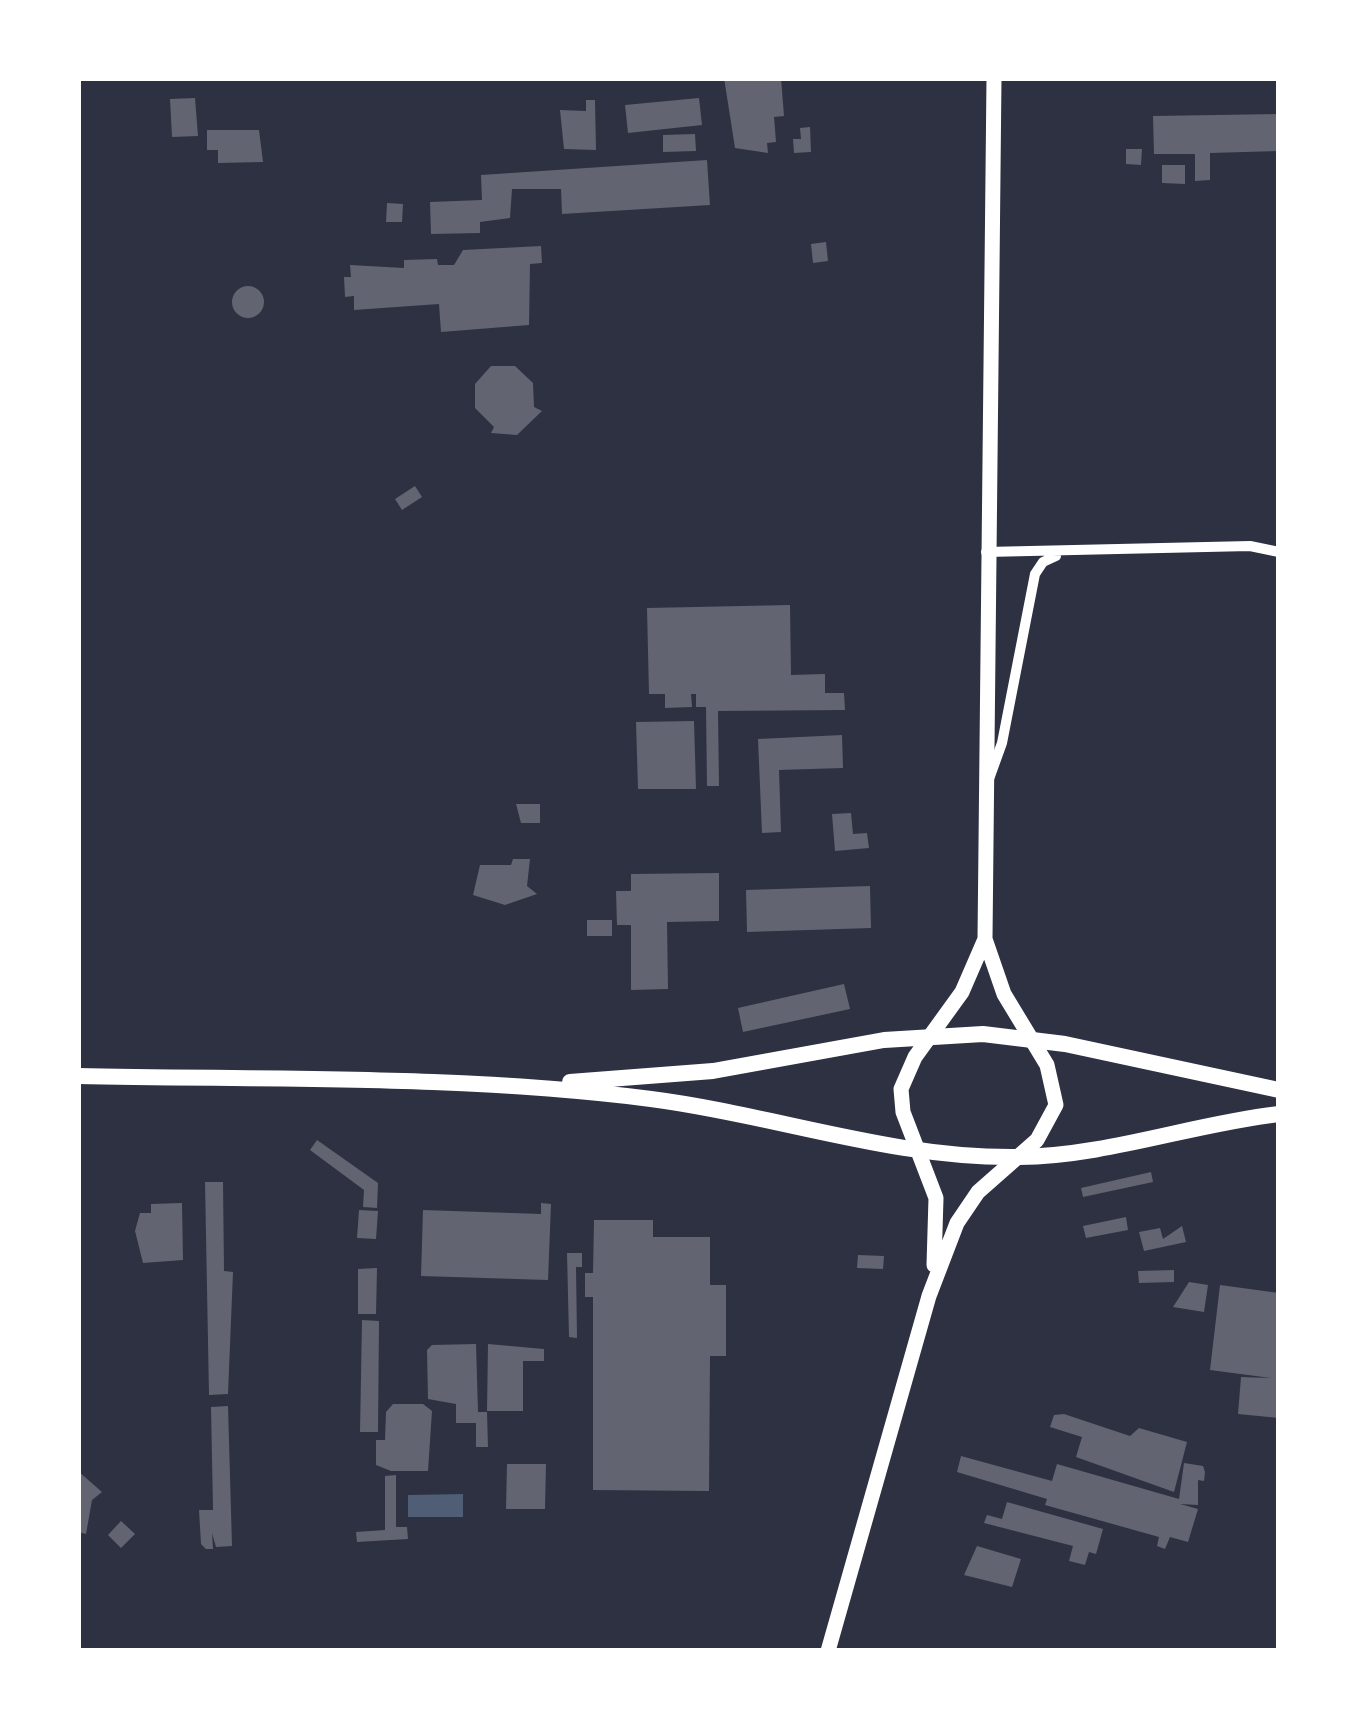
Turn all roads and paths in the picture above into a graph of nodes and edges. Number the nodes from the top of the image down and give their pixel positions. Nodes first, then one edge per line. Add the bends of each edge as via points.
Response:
1 (994, 78) edge
2 (1279, 551) edge
3 (986, 552) junction
4 (1064, 552) junction
5 (987, 782) junction
6 (985, 939) junction
7 (931, 1035) junction
8 (1032, 1039) junction
9 (78, 1076) edge
10 (509, 1086) junction
11 (1279, 1090) edge
12 (1279, 1114) edge
13 (917, 1150) junction
14 (1020, 1157) junction
15 (929, 1296) junction
16 (828, 1651) edge

1 - 3 main road
2 - 4 street
3 - 4 street
3 - 5 main road
4 - 5 street via 1035,574
5 - 6 main road
6 - 7 main road
6 - 8 main road via 1004,994
7 - 8 main road
7 - 10 main road via 712,1072
7 - 13 main road via 901,1090
8 - 11 main road
8 - 14 main road via 1053,1079 1056,1105
9 - 10 main road
10 - 13 main road via 700,1106
12 - 14 main road
13 - 14 main road
13 - 15 main road via 939,1217
14 - 15 main road via 965,1208
15 - 16 main road

